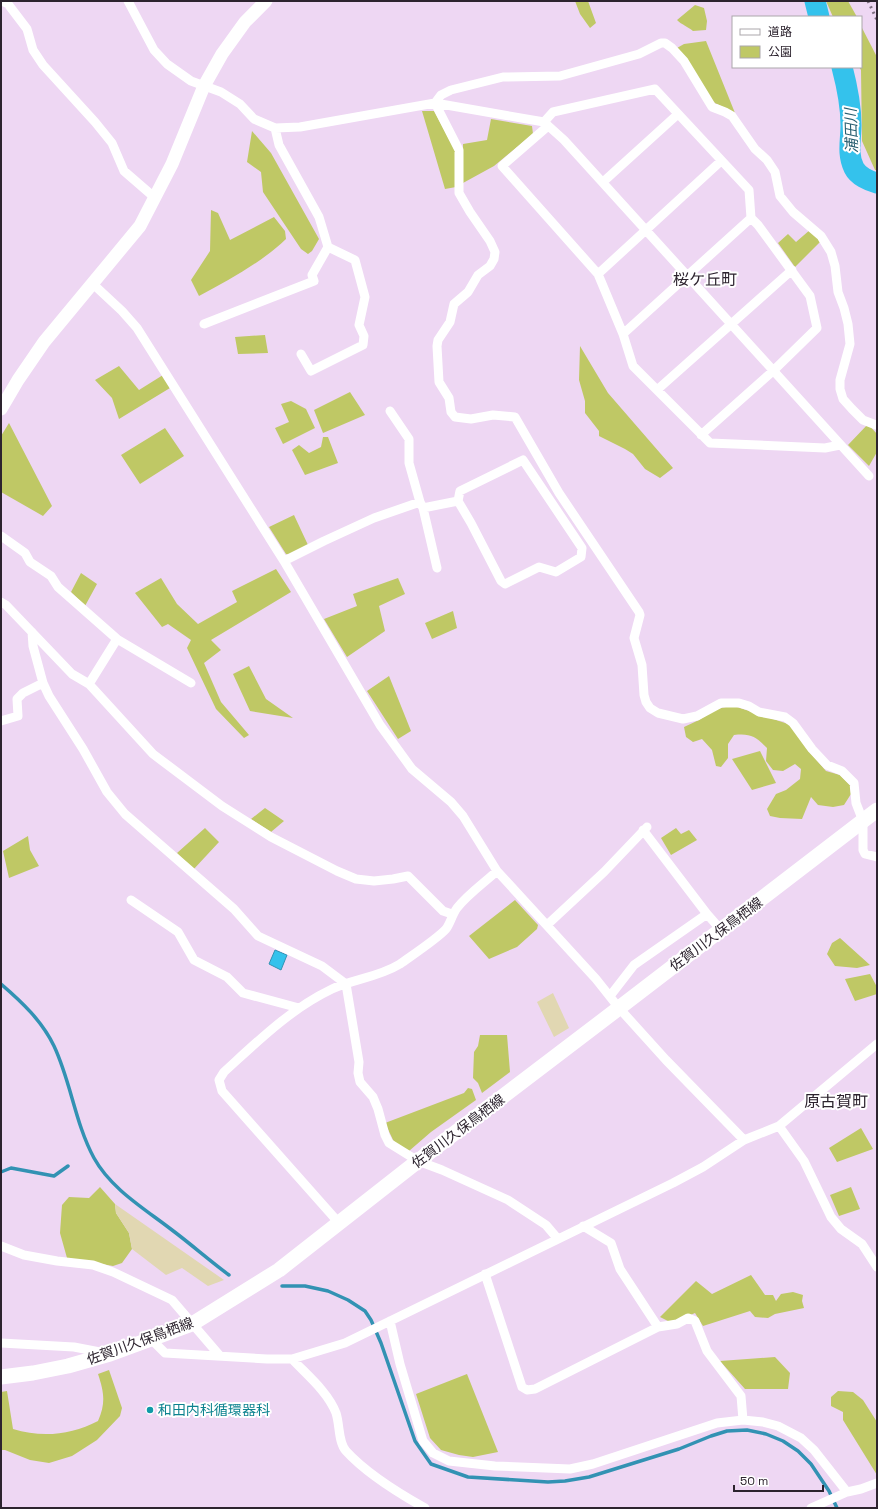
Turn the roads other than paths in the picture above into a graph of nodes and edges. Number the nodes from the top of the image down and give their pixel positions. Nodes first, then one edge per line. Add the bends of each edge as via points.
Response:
1 (2, 1) edge
2 (128, 1) edge
3 (266, 1) edge
4 (204, 86) junction
5 (435, 102) junction
6 (678, 114) junction
7 (546, 124) junction
8 (274, 128) junction
9 (721, 161) junction
10 (603, 182) junction
11 (154, 197) junction
12 (752, 218) junction
13 (646, 230) junction
14 (328, 247) junction
15 (792, 270) junction
16 (598, 274) junction
17 (688, 276) junction
18 (93, 284) junction
19 (732, 323) junction
20 (204, 324) dead end
21 (623, 334) junction
22 (300, 354) dead end
23 (773, 371) junction
24 (657, 390) junction
25 (1, 409) edge
26 (390, 411) dead end
27 (876, 425) dead end
28 (701, 435) junction
29 (840, 445) junction
30 (869, 476) dead end
31 (458, 501) junction
32 (422, 505) junction
33 (1, 536) edge
34 (284, 561) junction
35 (437, 568) dead end
36 (1, 602) edge
37 (32, 632) junction
38 (117, 639) junction
39 (43, 683) junction
40 (191, 683) dead end
41 (89, 684) junction
42 (1, 721) edge
43 (877, 810) edge
44 (863, 820) junction
45 (877, 857) edge
46 (497, 871) junction
47 (131, 900) dead end
48 (452, 914) junction
49 (707, 914) junction
50 (547, 925) junction
51 (721, 930) junction
52 (346, 984) junction
53 (610, 996) junction
54 (298, 1008) junction
55 (619, 1008) junction
56 (877, 1044) edge
57 (779, 1126) junction
58 (744, 1140) junction
59 (418, 1161) junction
60 (339, 1223) junction
61 (583, 1226) junction
62 (557, 1238) junction
63 (1, 1246) edge
64 (877, 1267) edge
65 (485, 1274) junction
66 (388, 1322) junction
67 (192, 1324) junction
68 (658, 1327) junction
69 (151, 1339) junction
70 (1, 1343) edge
71 (110, 1354) junction
72 (220, 1356) junction
73 (292, 1359) junction
74 (1, 1377) edge
75 (743, 1420) junction
76 (877, 1483) edge
77 (844, 1493) junction
78 (814, 1507) edge
79 (426, 1508) edge

1 - 11 street via 8,4 27,29 33,50 43,65 112,143 124,171
2 - 4 street via 154,50 178,72
3 - 4 street via 245,22 222,54
4 - 8 street via 221,92 240,104 254,119
4 - 11 street via 172,164
5 - 7 street
5 - 8 street via 308,126
5 - 27 street via 451,90 503,77 560,76 639,54 661,43 672,48 684,61 712,107 732,116 754,149 767,160 776,172 780,196 793,212 821,236 831,252 838,292 848,324 850,344 840,389 843,399 852,410 863,420
5 - 44 street via 459,150 459,194 495,252 490,266 478,275 468,292 454,304 450,322 438,340 438,377 449,398 451,412 455,417 462,419 493,415 515,417 559,493 639,612 634,638 642,665 644,695 650,708 658,713 683,719 697,716 721,703 739,703 759,712 786,717 794,723 821,760 842,771 854,783 856,803
6 - 7 street via 656,89 553,112
6 - 9 street
6 - 10 street
7 - 10 street
7 - 16 street via 502,166
8 - 14 street via 279,145 319,217
9 - 12 street via 749,190
9 - 13 street
10 - 13 street
11 - 18 street via 140,226
12 - 15 street
12 - 17 street
13 - 16 street
13 - 17 street
14 - 20 street via 312,276 314,281
14 - 22 street via 355,260 365,297 359,325 364,336 362,345 311,371
15 - 19 street
15 - 23 street via 810,296 817,328
16 - 21 street
17 - 19 street
17 - 21 street
18 - 25 street via 44,342
18 - 34 street via 137,328
19 - 23 street
19 - 24 street
21 - 24 street via 633,366
23 - 28 street
23 - 29 street
24 - 28 street
26 - 32 street via 409,439 409,463
28 - 29 street via 710,443 825,448
29 - 30 street
31 - 31 street via 500,581 505,584 539,567 556,572 582,557 582,548 523,460 460,491
31 - 32 street
32 - 34 street via 374,518
32 - 35 street
33 - 38 street via 25,553 30,562 51,576 58,587
34 - 46 street via 380,725 412,769 464,816
36 - 37 street
37 - 39 street
37 - 41 street via 72,674
38 - 40 street
38 - 41 street
39 - 42 street via 17,699 18,716
39 - 52 street via 107,792 125,814 234,909 258,936 322,966
41 - 48 street via 153,754 222,806 271,837 337,871 374,881 408,876 443,911
43 - 44 main road, 佐賀川久保鳥栖線
44 - 45 street via 863,850 865,854
44 - 51 main road, 佐賀川久保鳥栖線
46 - 48 street
46 - 50 street
47 - 54 street via 178,932 194,960 228,977 243,993
48 - 52 street via 446,928 398,964 384,973
49 - 50 street via 645,828 604,872
49 - 51 street
49 - 53 street via 634,965
50 - 53 street
51 - 55 main road, 佐賀川久保鳥栖線
52 - 54 street
52 - 59 street via 360,1082 373,1097 389,1143
53 - 55 street
54 - 60 street via 224,1072 219,1080 222,1091
55 - 58 street
55 - 59 main road, 佐賀川久保鳥栖線
56 - 57 street
57 - 58 street
57 - 64 street via 804,1161 831,1217 841,1229 862,1244
58 - 61 street via 674,1183
59 - 60 main road, 佐賀川久保鳥栖線
59 - 62 street via 508,1200 546,1225
60 - 67 main road, 佐賀川久保鳥栖線 via 279,1270
61 - 62 street
61 - 68 street via 611,1243 620,1269
62 - 65 street
63 - 67 street via 24,1255 93,1265 113,1272 172,1300
65 - 66 street
65 - 68 street via 522,1387 527,1390 535,1390
66 - 73 street via 345,1343
66 - 75 street via 423,1441 433,1453 449,1461 570,1469 593,1464 717,1423
67 - 69 main road, 佐賀川久保鳥栖線
67 - 72 street
68 - 75 street via 677,1324 688,1318 695,1321 707,1351 741,1396
69 - 71 main road, 佐賀川久保鳥栖線
69 - 72 street via 165,1353
70 - 71 street via 74,1347
71 - 74 main road, 佐賀川久保鳥栖線 via 68,1366
72 - 73 street
73 - 79 street via 330,1400 345,1450 385,1483
75 - 77 street via 778,1426 800,1438 814,1450
76 - 77 street
77 - 78 street

